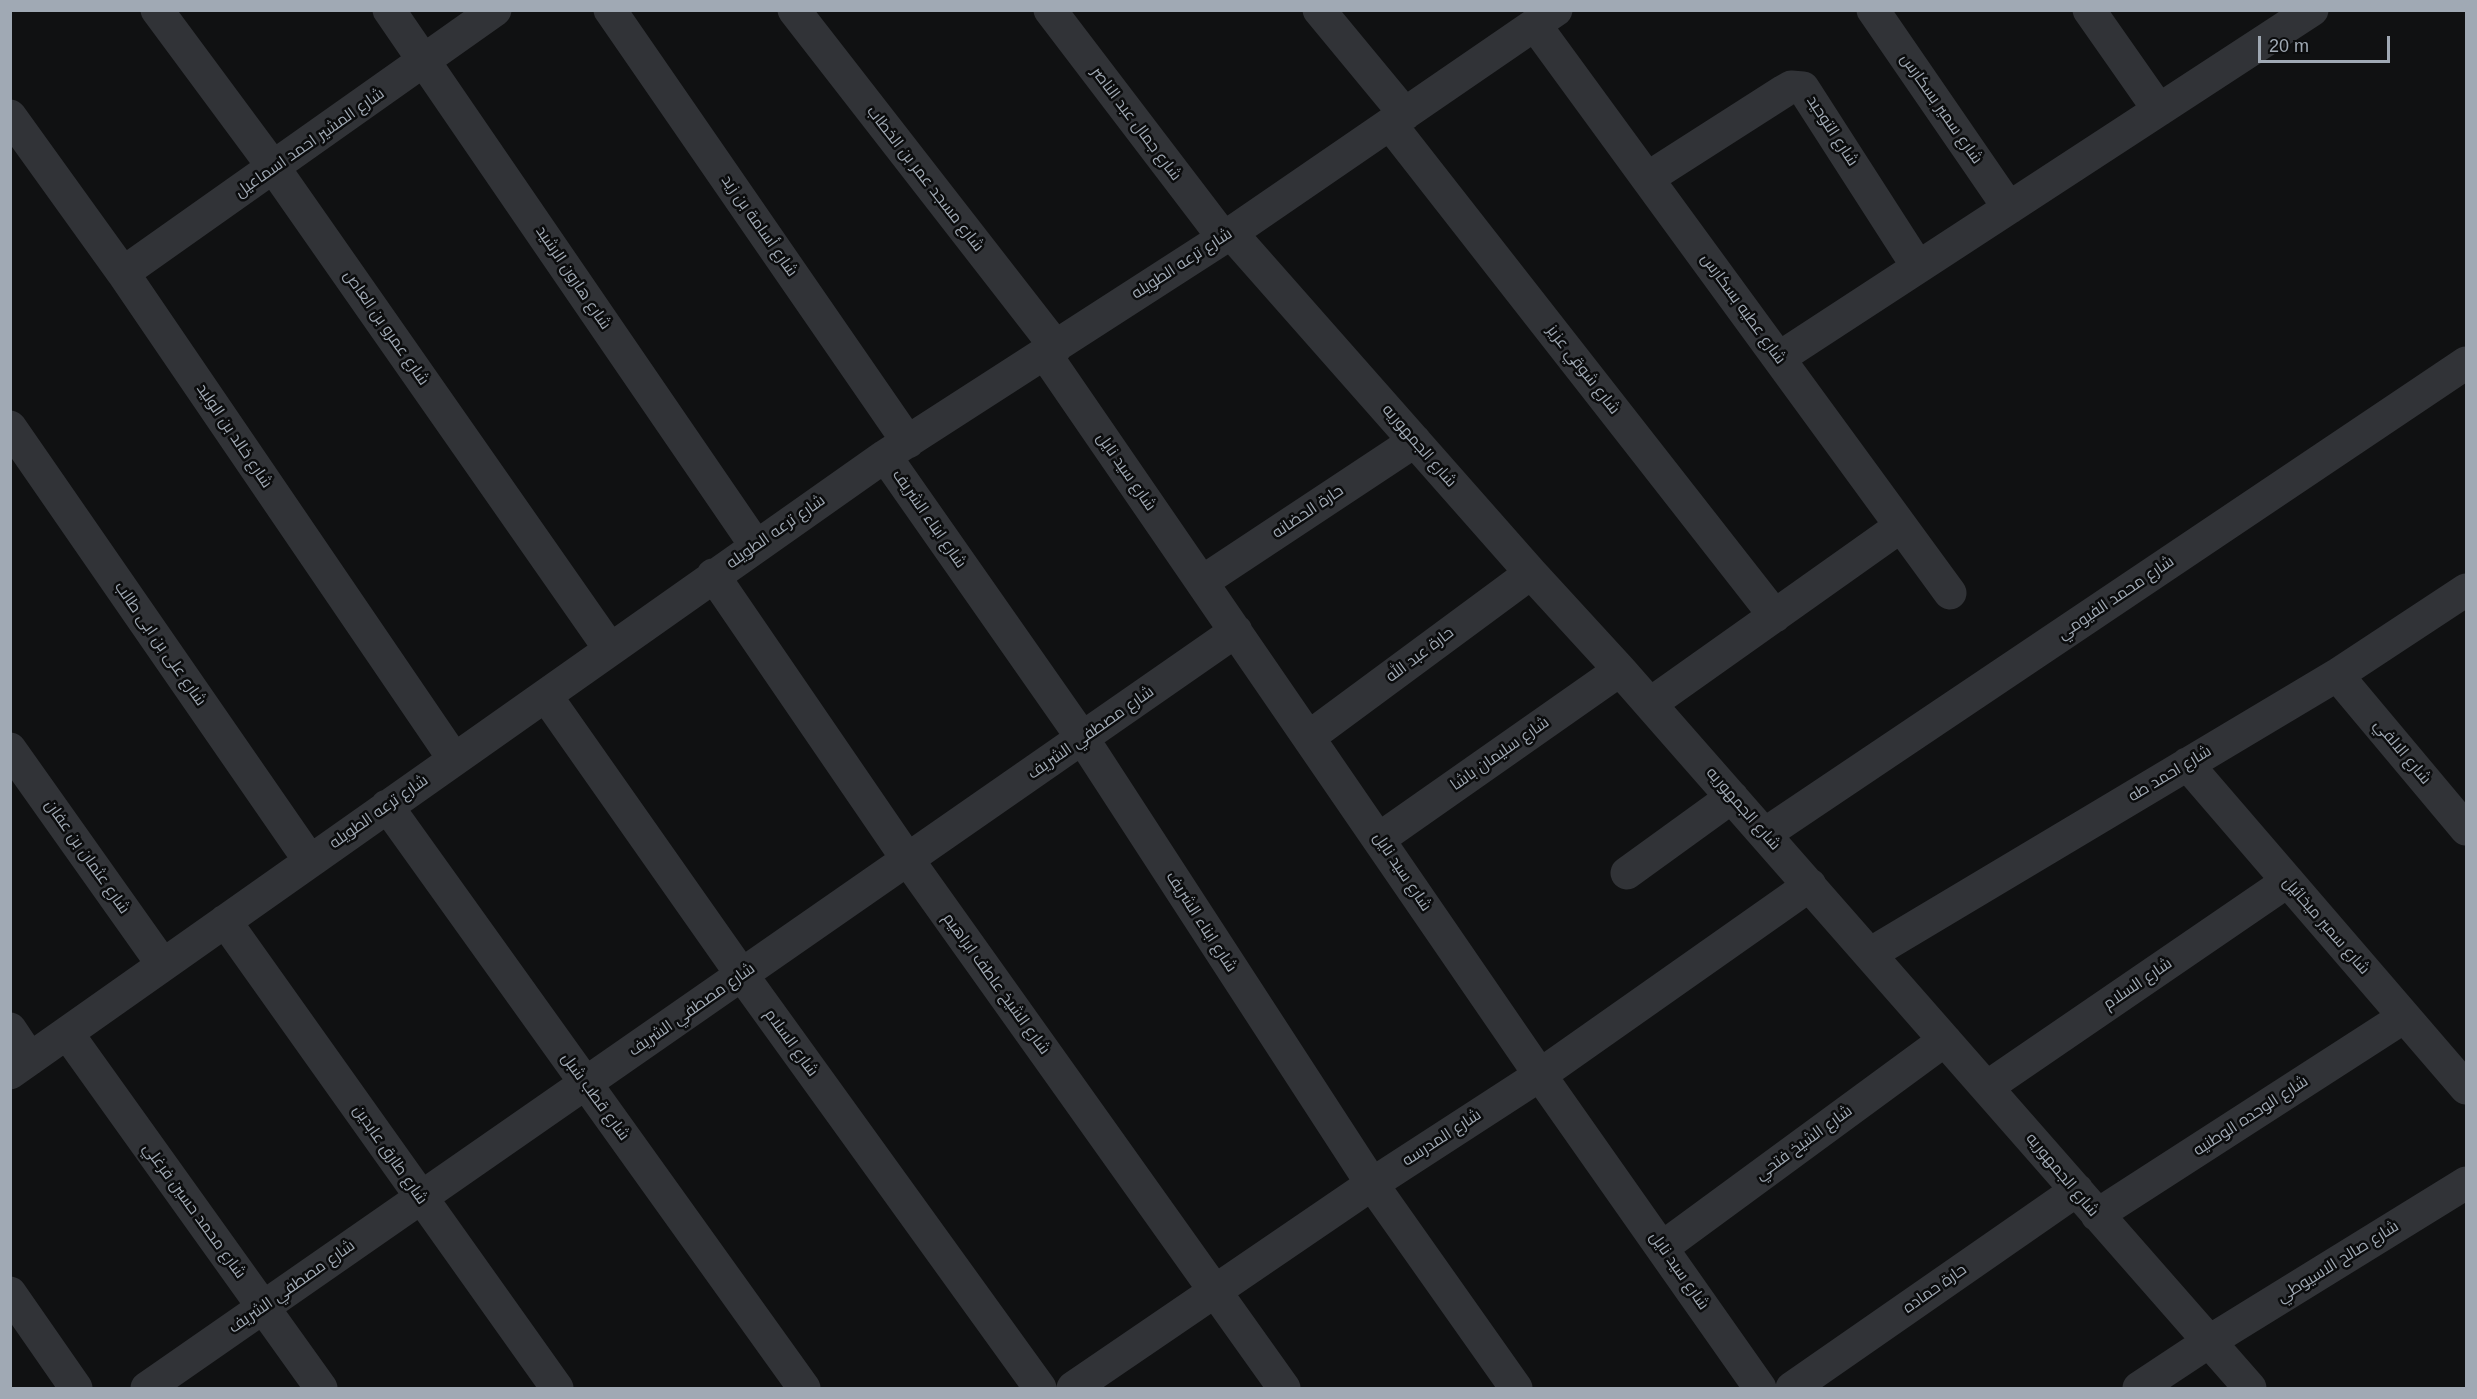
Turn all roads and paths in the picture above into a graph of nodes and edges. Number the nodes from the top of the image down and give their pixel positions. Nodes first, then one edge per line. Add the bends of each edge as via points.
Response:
1 (157, 10) edge
2 (389, 10) edge
3 (495, 10) edge
4 (610, 10) edge
5 (794, 10) edge
6 (1050, 10) edge
7 (1319, 10) edge
8 (1873, 10) edge
9 (2089, 10) edge
10 (2312, 10) edge
11 (1550, 14) edge
12 (425, 62) junction
13 (2159, 110) junction
14 (10, 116) edge
15 (1398, 119) junction
16 (274, 168) junction
17 (1648, 178) junction
18 (2009, 208) junction
19 (1227, 235) junction
20 (1918, 267) junction
21 (123, 273) junction
22 (1051, 350) junction
23 (1779, 358) junction
24 (2466, 363) edge
25 (10, 427) edge
26 (1414, 441) junction
27 (897, 449) junction
28 (1901, 526) junction
29 (756, 546) junction
30 (1531, 573) junction
31 (713, 575) junction
32 (1202, 582) junction
33 (2466, 590) edge
34 (1950, 593) dead end
35 (1775, 616) junction
36 (1236, 631) junction
37 (610, 649) junction
38 (1620, 670) junction
39 (2337, 675) junction
40 (546, 696) junction
41 (1650, 704) junction
42 (1309, 737) junction
43 (1083, 739) junction
44 (10, 749) edge
45 (454, 759) junction
46 (2187, 764) junction
47 (1732, 797) junction
48 (387, 806) junction
49 (2466, 829) edge
50 (1765, 834) junction
51 (1379, 839) junction
52 (908, 860) junction
53 (310, 861) junction
54 (1627, 873) dead end
55 (2288, 881) junction
56 (1810, 885) junction
57 (225, 921) junction
58 (1870, 954) junction
59 (163, 965) junction
60 (742, 975) junction
61 (2404, 1017) junction
62 (10, 1029) edge
63 (67, 1033) junction
64 (1946, 1040) junction
65 (20, 1066) edge
66 (1540, 1075) junction
67 (585, 1084) junction
68 (1987, 1087) junction
69 (2466, 1088) edge
70 (2466, 1183) edge
71 (1372, 1184) junction
72 (421, 1198) junction
73 (2087, 1203) junction
74 (1662, 1247) junction
75 (1215, 1291) junction
76 (10, 1293) edge
77 (263, 1308) junction
78 (2210, 1341) junction
79 (75, 1389) edge
80 (147, 1389) edge
81 (321, 1389) edge
82 (557, 1389) edge
83 (804, 1389) edge
84 (1040, 1389) edge
85 (1072, 1389) edge
86 (1284, 1389) edge
87 (1516, 1389) edge
88 (1760, 1389) edge
89 (1792, 1389) edge
90 (2139, 1389) edge
91 (2250, 1389) edge

1 - 16 street, شارع عمرو بن العاص
2 - 12 street, شارع هارون الرشيد
3 - 12 street, شارع المشير احمد اسماعيل
4 - 27 street, شارع أسامة بن زيد
5 - 22 street, شارع مسجد عمر بن الخطاب
6 - 19 street, شارع جمال عبد الناصر
7 - 15 street, شارع شوقي عزيز
8 - 18 street, شارع سمير بسكارس
9 - 13 street
10 - 13 street
11 - 15 street, شارع ترعه الطويله
11 - 17 street, شارع عطيه بسكارس
12 - 16 street, شارع المشير احمد اسماعيل
12 - 29 street, شارع هارون الرشيد
13 - 18 street
14 - 21 street, شارع خالد بن الوليد
15 - 19 street, شارع ترعه الطويله
15 - 35 street, شارع شوقي عزيز
16 - 21 street, شارع المشير احمد اسماعيل
16 - 37 street, شارع عمرو بن العاص
17 - 20 street, شارع التوحيد via 1784,91 1803,88
17 - 23 street, شارع عطيه بسكارس
18 - 20 street
19 - 22 street, شارع ترعه الطويله
19 - 26 street, شارع الجمهوريه
20 - 23 street
21 - 45 street, شارع خالد بن الوليد
22 - 27 street, شارع ترعه الطويله
22 - 32 street, شارع سيد نايل
23 - 28 street, شارع عطيه بسكارس
24 - 50 street, شارع محمد الفيومي
25 - 53 street, شارع على بن ابى طالب
26 - 30 street, شارع الجمهوريه
26 - 32 street, حارة الحضانه
27 - 29 street, شارع ترعه الطويله
27 - 43 street, شارع ابناء الشريف
28 - 34 street, شارع عطيه بسكارس
28 - 35 street
29 - 31 street, شارع ترعه الطويله
30 - 38 street, شارع الجمهوريه
30 - 42 street, حارة عبد الله
31 - 37 street, شارع ترعه الطويله
31 - 52 street, شارع الشيخ عاطف ابراهيم
32 - 36 street, شارع سيد نايل
33 - 39 street, شارع احمد طه
35 - 41 street
36 - 42 street, شارع سيد نايل
36 - 43 street, شارع مصطفي الشريف
37 - 40 street, شارع ترعه الطويله
38 - 41 street, شارع الجمهوريه
38 - 51 street, شارع سليمان باشا
39 - 46 street, شارع احمد طه
39 - 49 street, شارع الالفي
40 - 45 street, شارع ترعه الطويله
40 - 60 street, شارع السلام
41 - 47 street, شارع الجمهوريه
42 - 51 street, شارع سيد نايل
43 - 52 street, شارع مصطفي الشريف
43 - 71 street, شارع ابناء الشريف
44 - 59 street, شارع عثمان بن عفان
45 - 48 street, شارع ترعه الطويله
46 - 55 street, شارع سمير ميخائيل
46 - 58 street, شارع احمد طه
47 - 50 street, شارع الجمهوريه
47 - 54 street
48 - 53 street, شارع ترعه الطويله
48 - 67 street, شارع قطب شبل
50 - 56 street, شارع الجمهوريه
51 - 66 street, شارع سيد نايل
52 - 60 street, شارع مصطفي الشريف
52 - 75 street, شارع الشيخ عاطف ابراهيم
53 - 57 street, شارع ترعه الطويله
55 - 61 street, شارع سمير ميخائيل
55 - 68 street, شارع السلام
56 - 58 street, شارع الجمهوريه
56 - 66 street, شارع المدرسه
57 - 59 street, شارع ترعه الطويله
57 - 72 street, شارع طارق عابدين
58 - 64 street, شارع الجمهوريه
59 - 63 street, شارع ترعه الطويله
60 - 67 street, شارع مصطفي الشريف
60 - 84 street, شارع السلام
61 - 69 street, شارع سمير ميخائيل
61 - 73 street, شارع الوحده الوطنيه
62 - 65 street
63 - 65 street, شارع ترعه الطويله
63 - 77 street, شارع محمد حسين فرغلي
64 - 68 street, شارع الجمهوريه
64 - 74 street, شارع الشيخ فتحي
66 - 71 street, شارع المدرسه
66 - 74 street, شارع سيد نايل
67 - 72 street, شارع مصطفي الشريف
67 - 83 street, شارع قطب شبل
68 - 73 street, شارع الجمهوريه
70 - 78 street, شارع صالح الاسيوطي
71 - 75 street, شارع المدرسه
71 - 87 street, شارع ابناء الشريف
72 - 77 street, شارع مصطفي الشريف
72 - 82 street, شارع طارق عابدين
73 - 78 street, شارع الجمهوريه
73 - 89 street, حارة حماده
74 - 88 street, شارع سيد نايل
75 - 85 street, شارع المدرسه
75 - 86 street, شارع الشيخ عاطف ابراهيم
76 - 79 street
77 - 80 street, شارع مصطفي الشريف
77 - 81 street, شارع محمد حسين فرغلي
78 - 90 street, شارع صالح الاسيوطي
78 - 91 street, شارع الجمهوريه

